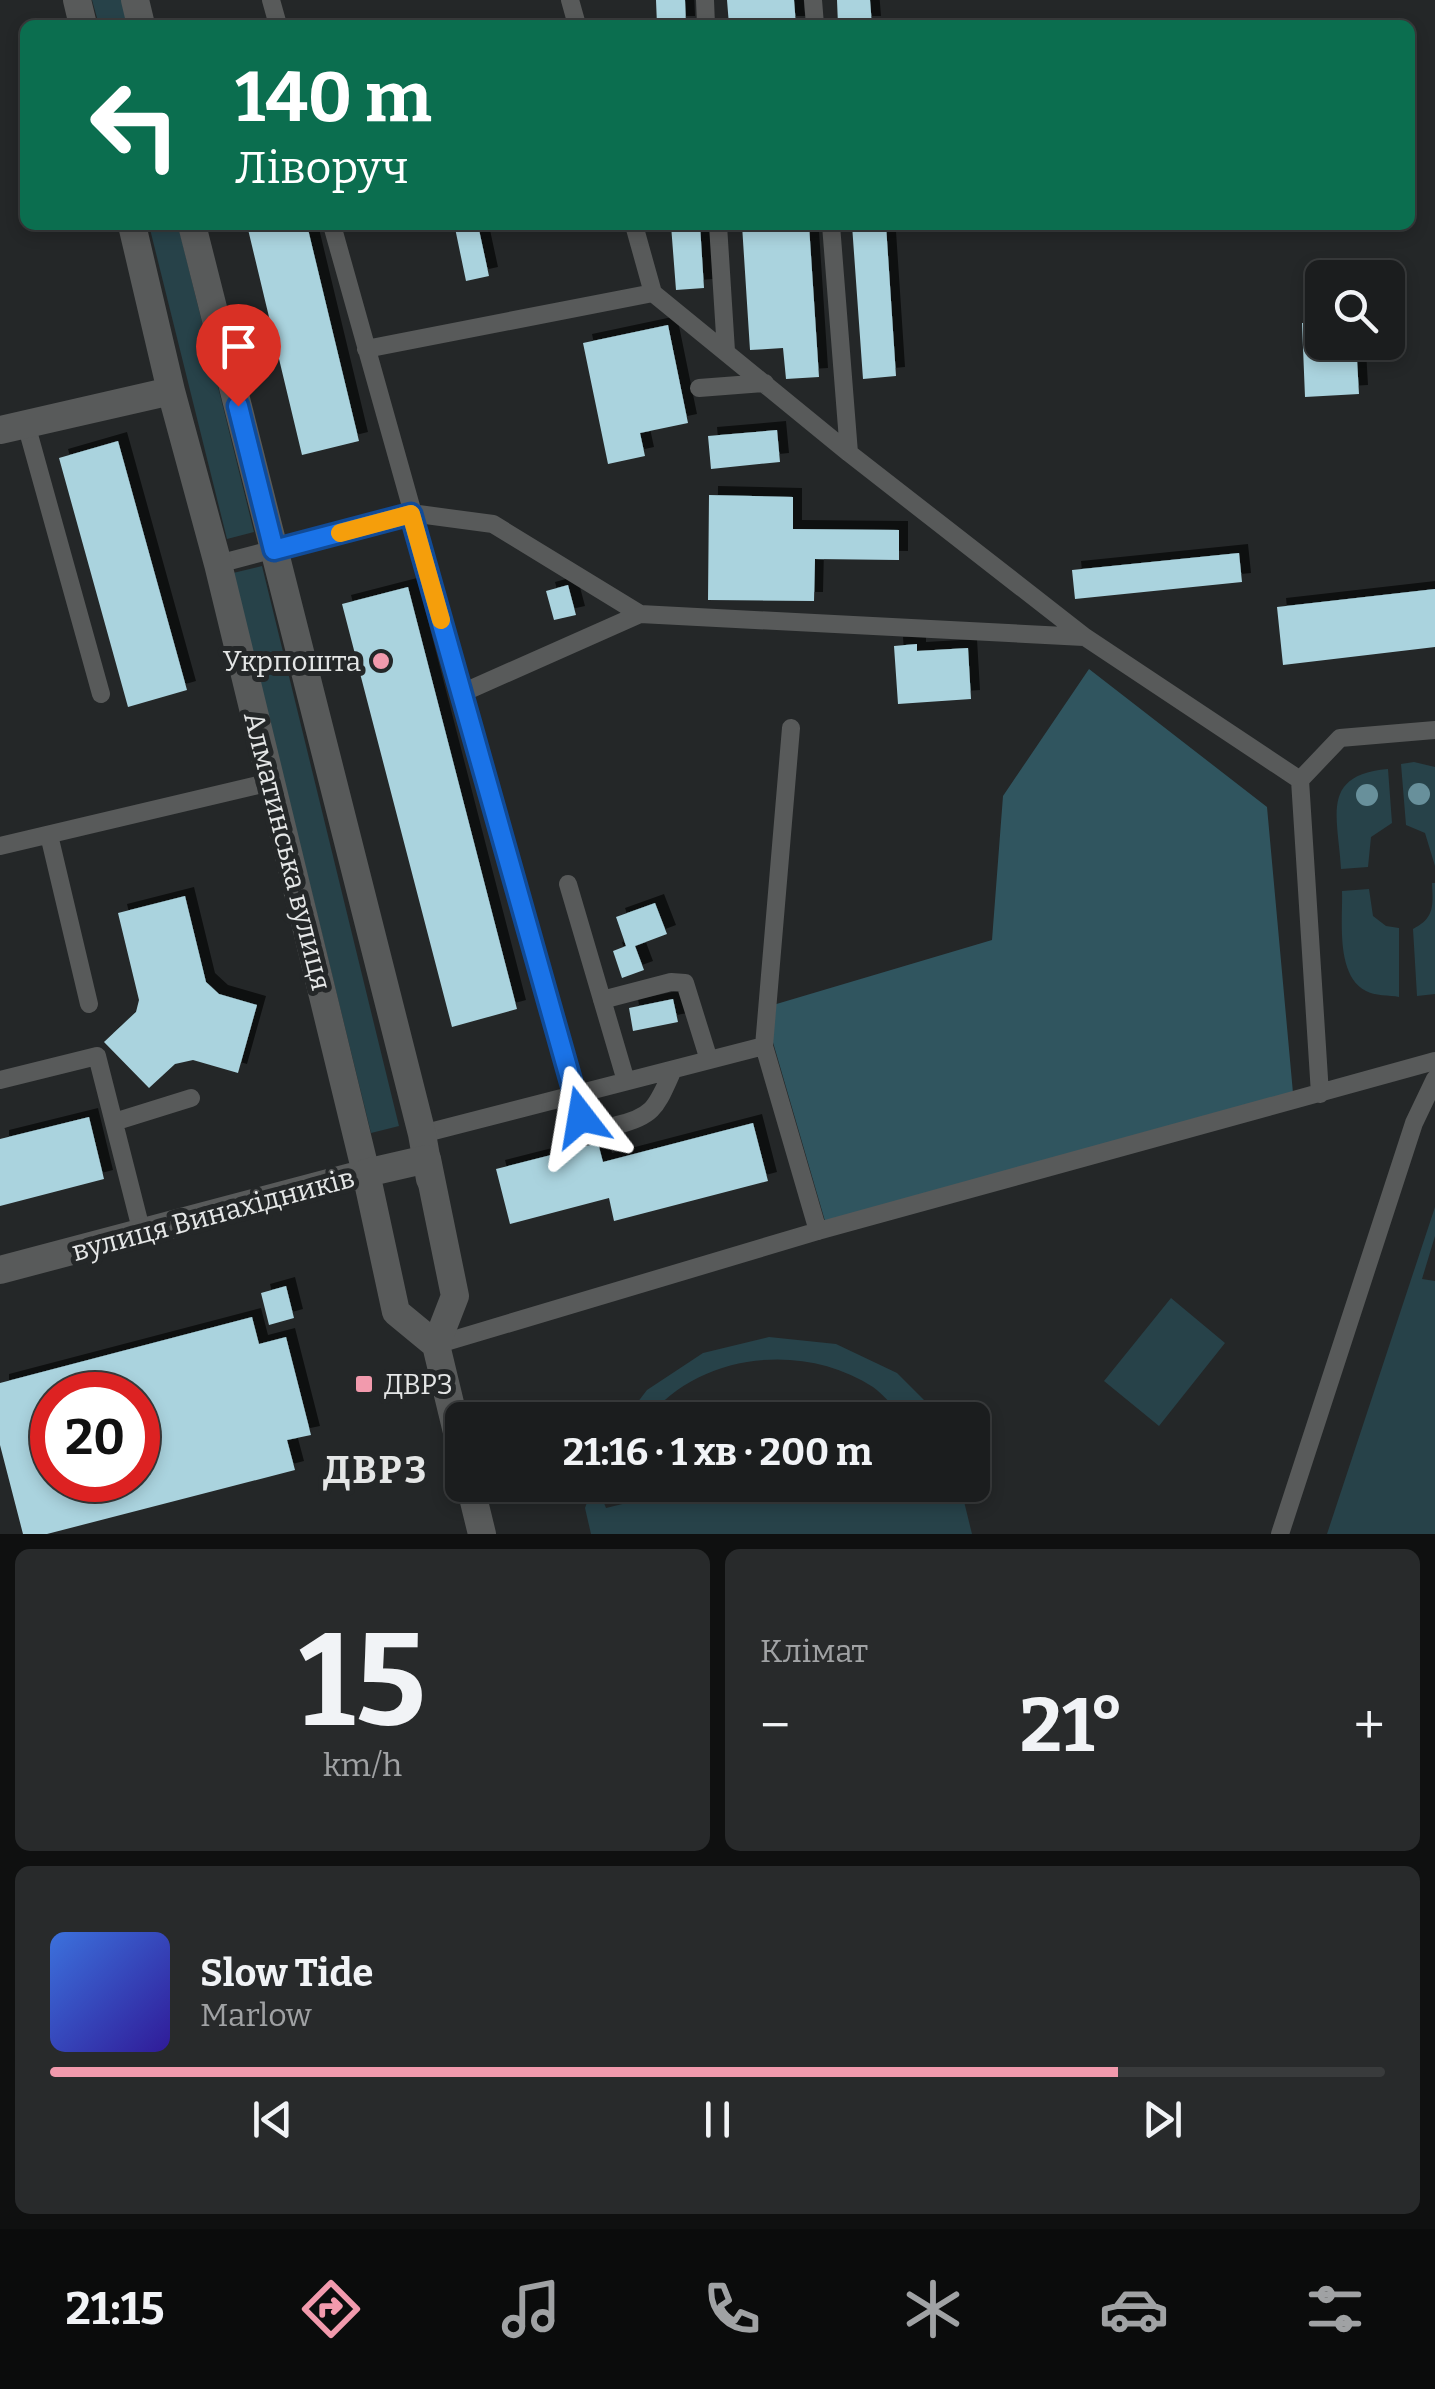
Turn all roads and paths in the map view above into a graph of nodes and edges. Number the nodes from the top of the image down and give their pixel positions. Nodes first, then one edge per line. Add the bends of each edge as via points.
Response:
1 (133, 230) edge
2 (193, 230) edge
3 (333, 230) edge
4 (635, 230) edge
5 (718, 230) edge
6 (831, 230) edge
7 (653, 293) junction
8 (366, 349) junction
9 (726, 351) junction
10 (765, 383) junction
11 (698, 388) dead end
12 (171, 390) junction
13 (13, 427) edge
14 (849, 453) junction
15 (411, 514) junction
16 (274, 550) junction
17 (218, 564) junction
18 (640, 614) junction
19 (1085, 637) junction
20 (462, 693) junction
21 (101, 694) dead end
22 (791, 728) dead end
23 (1435, 730) edge
24 (1300, 780) junction
25 (272, 782) junction
26 (49, 835) junction
27 (0, 846) edge
28 (568, 884) dead end
29 (602, 1000) junction
30 (88, 1004) dead end
31 (764, 1046) junction
32 (709, 1060) junction
33 (1435, 1061) edge
34 (673, 1070) junction
35 (1435, 1079) edge
36 (0, 1080) edge
37 (626, 1081) junction
38 (576, 1094) junction
39 (1320, 1094) junction
40 (191, 1098) dead end
41 (114, 1122) junction
42 (424, 1147) junction
43 (366, 1174) junction
44 (818, 1231) junction
45 (142, 1233) junction
46 (0, 1270) edge
47 (436, 1345) junction
48 (450, 1402) edge
49 (474, 1502) edge
50 (482, 1534) edge
51 (1280, 1534) edge

1 - 12 street, Алматинська вулиця
2 - 16 street
3 - 8 lane
4 - 7 lane
5 - 9 lane
6 - 14 lane
7 - 8 lane
7 - 9 lane
8 - 15 lane
9 - 10 lane
10 - 11 lane
10 - 14 lane
12 - 13 street
12 - 17 street, Алматинська вулиця
13 - 21 lane
14 - 19 lane
15 - 16 lane
15 - 18 lane via 494,524
15 - 20 lane
16 - 17 lane
16 - 42 street
17 - 25 street, Алматинська вулиця
18 - 19 lane
18 - 20 lane
19 - 24 lane
20 - 38 lane
22 - 31 lane
23 - 24 lane via 1340,738
24 - 39 lane
25 - 26 lane
25 - 43 street, Алматинська вулиця
26 - 27 lane
26 - 30 lane
28 - 29 lane
29 - 32 lane via 685,984
29 - 37 lane
31 - 32 lane
31 - 44 lane
32 - 34 lane
33 - 39 lane
34 - 37 lane
34 - 38 lane via 646,1117 599,1130 585,1126
35 - 51 lane via 1414,1124
36 - 41 lane via 96,1056
37 - 38 lane
38 - 42 lane
39 - 44 lane
40 - 41 lane
41 - 45 lane
42 - 43 street, вулиця Винахідників
42 - 47 street via 455,1296
43 - 45 street, вулиця Винахідників
43 - 47 street, Алматинська вулиця via 396,1312
44 - 47 lane
45 - 46 street, вулиця Винахідників
47 - 48 street
49 - 50 street

